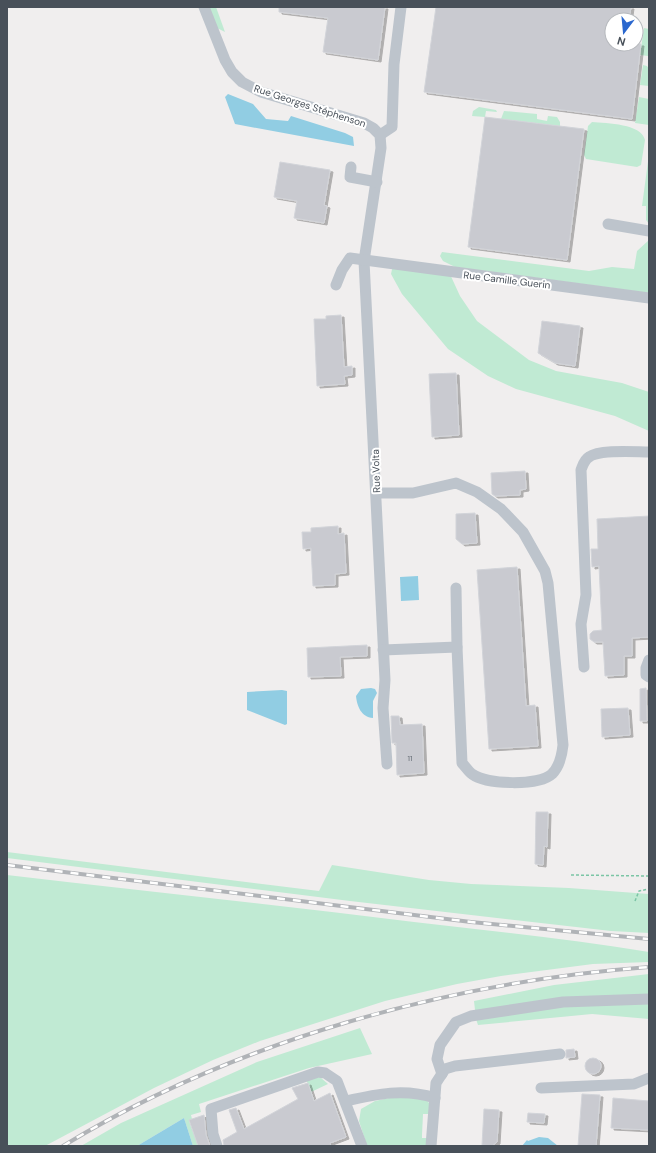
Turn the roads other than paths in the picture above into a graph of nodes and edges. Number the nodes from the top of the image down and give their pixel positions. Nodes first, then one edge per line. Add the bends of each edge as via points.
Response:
1 (204, 7) edge
2 (401, 7) edge
3 (380, 135) junction
4 (351, 167) dead end
5 (378, 182) junction
6 (608, 224) dead end
7 (649, 231) edge
8 (364, 261) junction
9 (336, 285) dead end
10 (649, 298) edge
11 (649, 452) edge
12 (377, 493) junction
13 (456, 588) dead end
14 (457, 647) junction
15 (383, 650) junction
16 (649, 660) edge
17 (584, 668) dead end
18 (649, 677) edge
19 (387, 764) dead end
20 (649, 999) edge
21 (560, 1054) dead end
22 (442, 1074) junction
23 (649, 1078) edge
24 (541, 1088) dead end
25 (435, 1098) junction
26 (346, 1102) junction
27 (217, 1146) edge
28 (362, 1146) edge
29 (431, 1146) edge

1 - 3 street, Rue Georges Stéphenson via 225,60 242,82 261,92 364,123
2 - 3 street via 394,64 392,127
3 - 5 street
4 - 5 street via 350,177
5 - 8 street
6 - 7 street
8 - 9 street, Rue Camille Guerin via 350,258
8 - 10 street, Rue Camille Guerin
8 - 12 street, Rue Volta
11 - 17 street via 602,453 590,456 585,460 581,470 586,595 581,624
12 - 14 street via 414,493 456,483 477,492 501,509 523,532 545,571 548,583 563,745 558,766 553,773 532,782 493,781 472,774 462,763
12 - 15 street, Rue Volta
13 - 14 street
14 - 15 street
15 - 19 street, Rue Volta via 383,708
16 - 18 street via 646,674
20 - 22 street via 562,1002 471,1016 456,1022 440,1045 437,1059
21 - 22 street via 455,1066 445,1069
22 - 25 street via 436,1083
23 - 24 street via 634,1084
25 - 26 street via 421,1093 390,1092
25 - 29 street
26 - 27 street via 337,1081 325,1073 318,1072 292,1080 211,1109 213,1134
26 - 28 street

